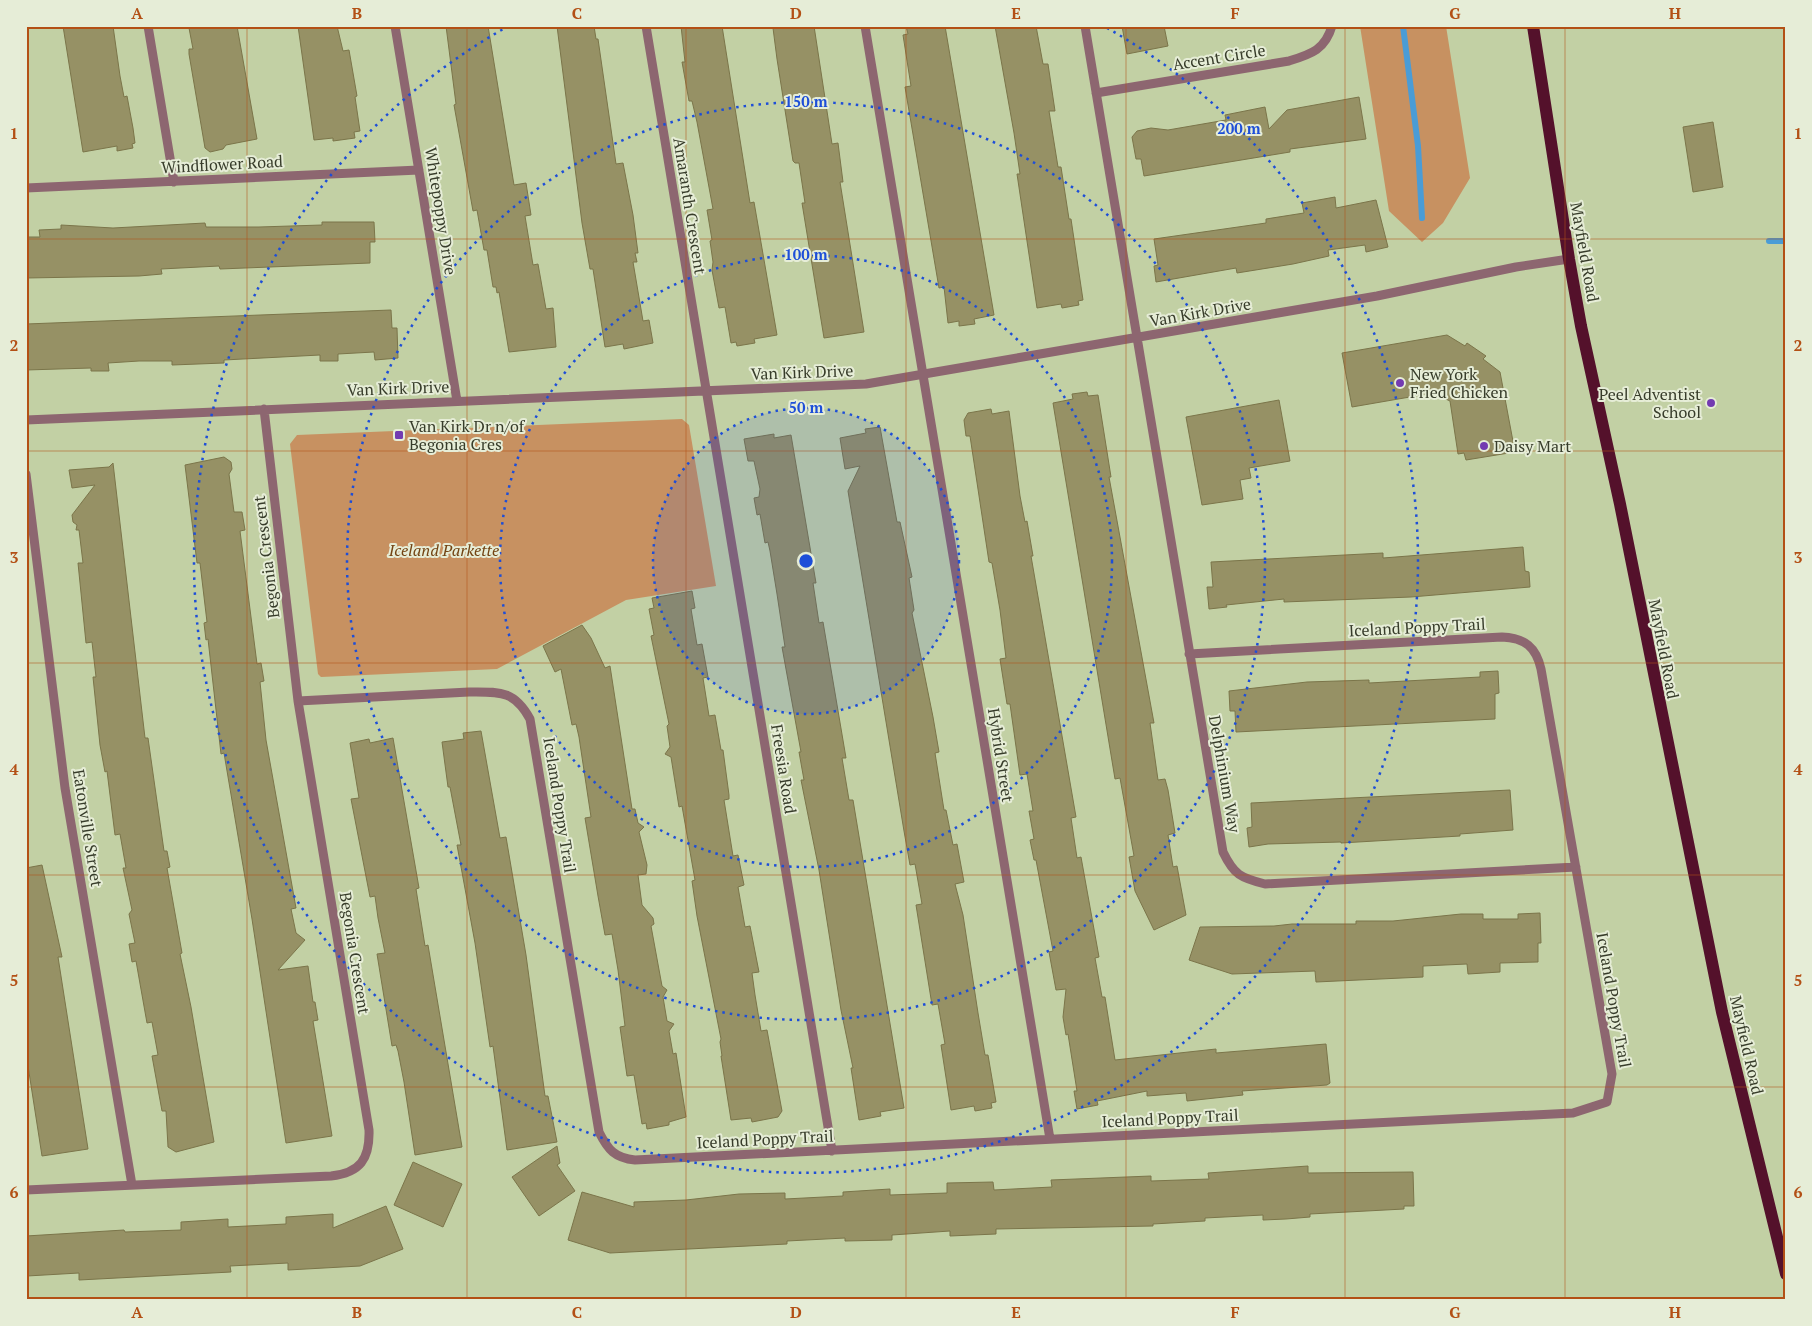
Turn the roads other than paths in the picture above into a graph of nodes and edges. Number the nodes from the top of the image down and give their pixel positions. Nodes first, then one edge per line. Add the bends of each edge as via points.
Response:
1 (148, 26) edge
2 (395, 26) edge
3 (646, 26) edge
4 (865, 26) edge
5 (1085, 26) edge
6 (1332, 26) edge
7 (1533, 26) edge
8 (1096, 93) junction
9 (419, 170) junction
10 (174, 182) junction
11 (26, 188) edge
12 (1569, 259) junction
13 (1136, 339) junction
14 (922, 376) junction
15 (706, 391) junction
16 (457, 401) junction
17 (264, 409) junction
18 (26, 420) edge
19 (26, 474) edge
20 (1189, 654) junction
21 (298, 701) junction
22 (1576, 867) junction
23 (1050, 1139) junction
24 (832, 1151) junction
25 (132, 1185) junction
26 (26, 1190) edge
27 (1786, 1274) edge

1 - 10 street
2 - 9 street, Whitepoppy Drive
3 - 15 street, Amaranth Crescent
4 - 14 street
5 - 8 street
6 - 8 street, Accent Circle via 1329,36 1315,53 1289,61
7 - 12 main road, Mayfield Road
8 - 13 street
9 - 10 street, Windflower Road
9 - 16 street, Whitepoppy Drive
10 - 11 street, Windflower Road
12 - 13 street, Van Kirk Drive
12 - 27 main road, Mayfield Road via 1722,1012
13 - 14 street, Van Kirk Drive
13 - 20 street, Delphinium Way
14 - 15 street, Van Kirk Drive via 866,384
14 - 23 street, Hybrid Street
15 - 16 street, Van Kirk Drive
15 - 24 street, Freesia Road
16 - 17 street, Van Kirk Drive
17 - 18 street, Van Kirk Drive
17 - 21 street, Begonia Crescent
19 - 25 street, Eatonville Street via 65,788
20 - 22 street, Delphinium Way via 1222,852 1230,868 1243,879 1265,884
20 - 22 street, Iceland Poppy Trail via 1502,638 1526,641 1539,661
21 - 24 street, Iceland Poppy Trail via 498,692 522,704 530,719 599,1132 613,1154 635,1160
21 - 25 street, Begonia Crescent via 369,1130 366,1156 360,1166 341,1175
22 - 23 street, Iceland Poppy Trail via 1612,1074 1607,1102 1573,1113
23 - 24 street, Iceland Poppy Trail
25 - 26 street, Begonia Crescent

